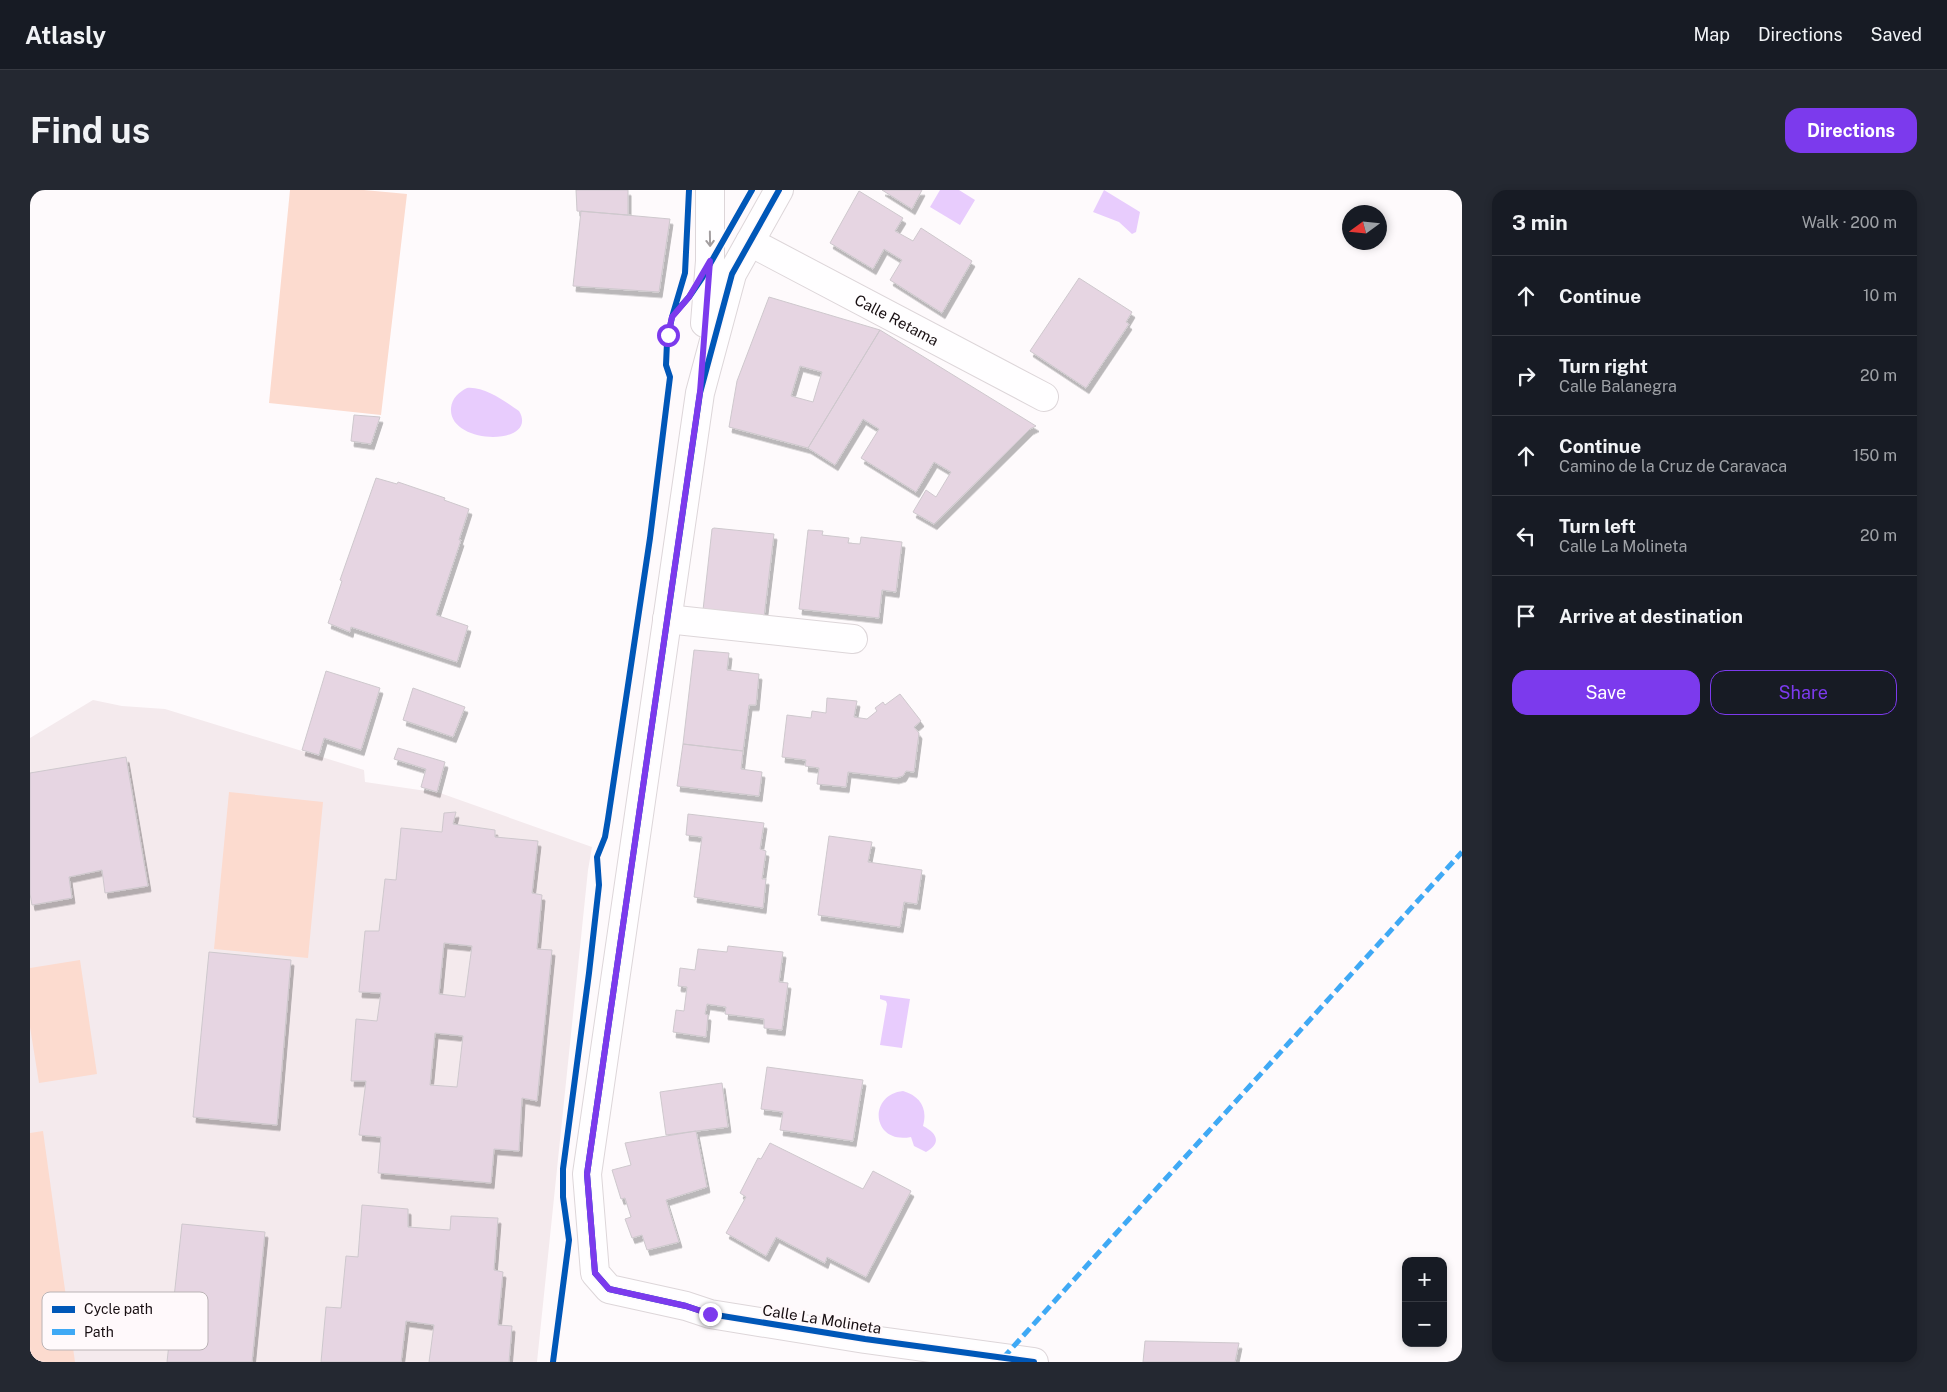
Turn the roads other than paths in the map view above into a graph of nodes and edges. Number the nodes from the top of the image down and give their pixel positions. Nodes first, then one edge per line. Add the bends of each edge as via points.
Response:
1 (710, 190) edge
2 (779, 190) edge
3 (750, 242) junction
4 (700, 392) junction
5 (1044, 397) dead end
6 (667, 619) junction
7 (853, 640) dead end
8 (1034, 1362) edge

1 -> 4 street via 710,261
2 - 3 street
3 - 4 street via 732,274
3 - 5 street, Calle Retama
4 - 6 street
6 - 7 street
6 - 8 street, Calle La Molineta via 587,1174 595,1273 609,1289 710,1314

